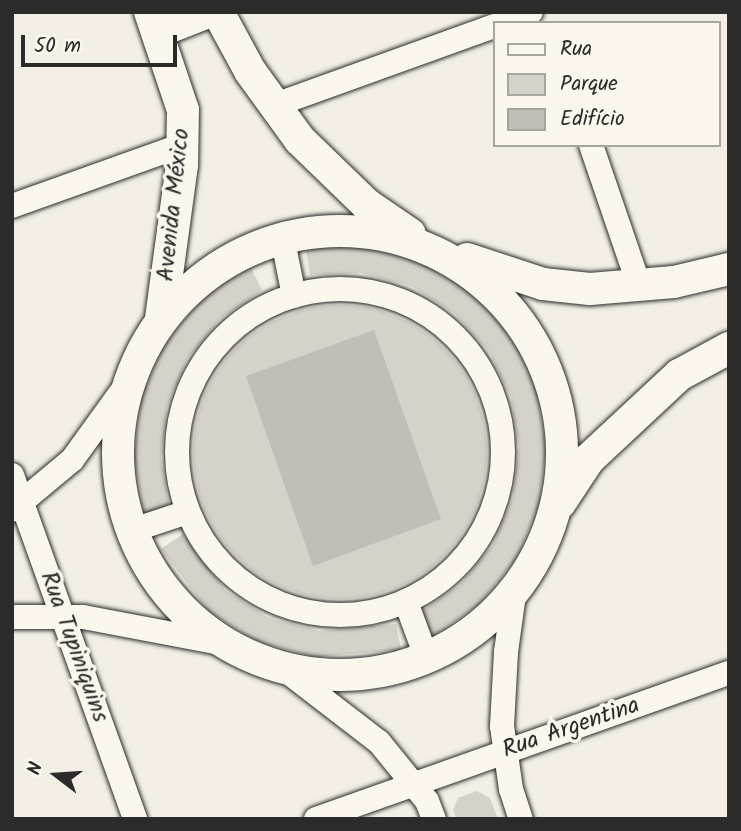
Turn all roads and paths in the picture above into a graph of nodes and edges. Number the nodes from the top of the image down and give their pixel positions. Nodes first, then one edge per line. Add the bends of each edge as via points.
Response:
1 (208, 12) edge
2 (218, 12) edge
3 (531, 12) edge
4 (507, 21) edge
5 (153, 22) edge
6 (492, 27) edge
7 (275, 105) junction
8 (182, 145) junction
9 (592, 147) edge
10 (12, 206) edge
11 (282, 236) junction
12 (428, 246) junction
13 (729, 269) edge
14 (639, 285) junction
15 (294, 296) junction
16 (161, 318) junction
17 (729, 348) edge
18 (127, 384) junction
19 (12, 475) edge
20 (17, 506) edge
21 (187, 512) junction
22 (551, 516) junction
23 (130, 531) junction
24 (515, 587) junction
25 (406, 602) junction
26 (12, 617) edge
27 (63, 617) junction
28 (221, 643) junction
29 (427, 659) junction
30 (289, 671) junction
31 (729, 673) edge
32 (505, 751) junction
33 (413, 783) junction
34 (135, 819) edge
35 (316, 819) edge
36 (433, 819) edge
37 (521, 819) edge

1 - 5 main road
2 - 7 main road via 250,71
3 - 4 street
5 - 8 main road, Avenida México via 183,110
6 - 7 street
7 - 12 main road via 300,139 366,204
8 - 10 street
8 - 16 main road, Avenida México
9 - 14 street
11 - 12 main road via 356,228
11 - 15 street
11 - 16 main road via 215,267
12 - 14 main road via 543,284 590,289
12 - 22 main road via 490,286 536,344 560,414 561,487
13 - 14 main road
15 - 21 street via 269,304 230,331 201,367 182,410 177,456
15 - 25 street via 313,290 359,289 404,301 444,325 460,342 475,360 495,402 503,447 498,494 480,537 450,573
16 - 18 main road
17 - 22 main road via 679,375 589,459
18 - 20 street via 72,460
18 - 23 main road via 116,458
19 - 20 street, Rua Tupiniquins
20 - 27 street, Rua Tupiniquins
21 - 23 street
21 - 25 street via 205,544 236,579 276,603 321,615 367,614
22 - 24 main road via 538,557
23 - 28 main road via 166,595
24 - 29 main road via 493,616
24 - 32 street via 506,652
25 - 29 street
26 - 27 street
27 - 28 street
27 - 34 street, Rua Tupiniquins
28 - 30 main road
29 - 30 main road via 361,676
30 - 33 street via 379,742
31 - 32 street, Rua Argentina
32 - 33 street, Rua Argentina
32 - 37 street
33 - 35 street, Rua Argentina
33 - 36 street

